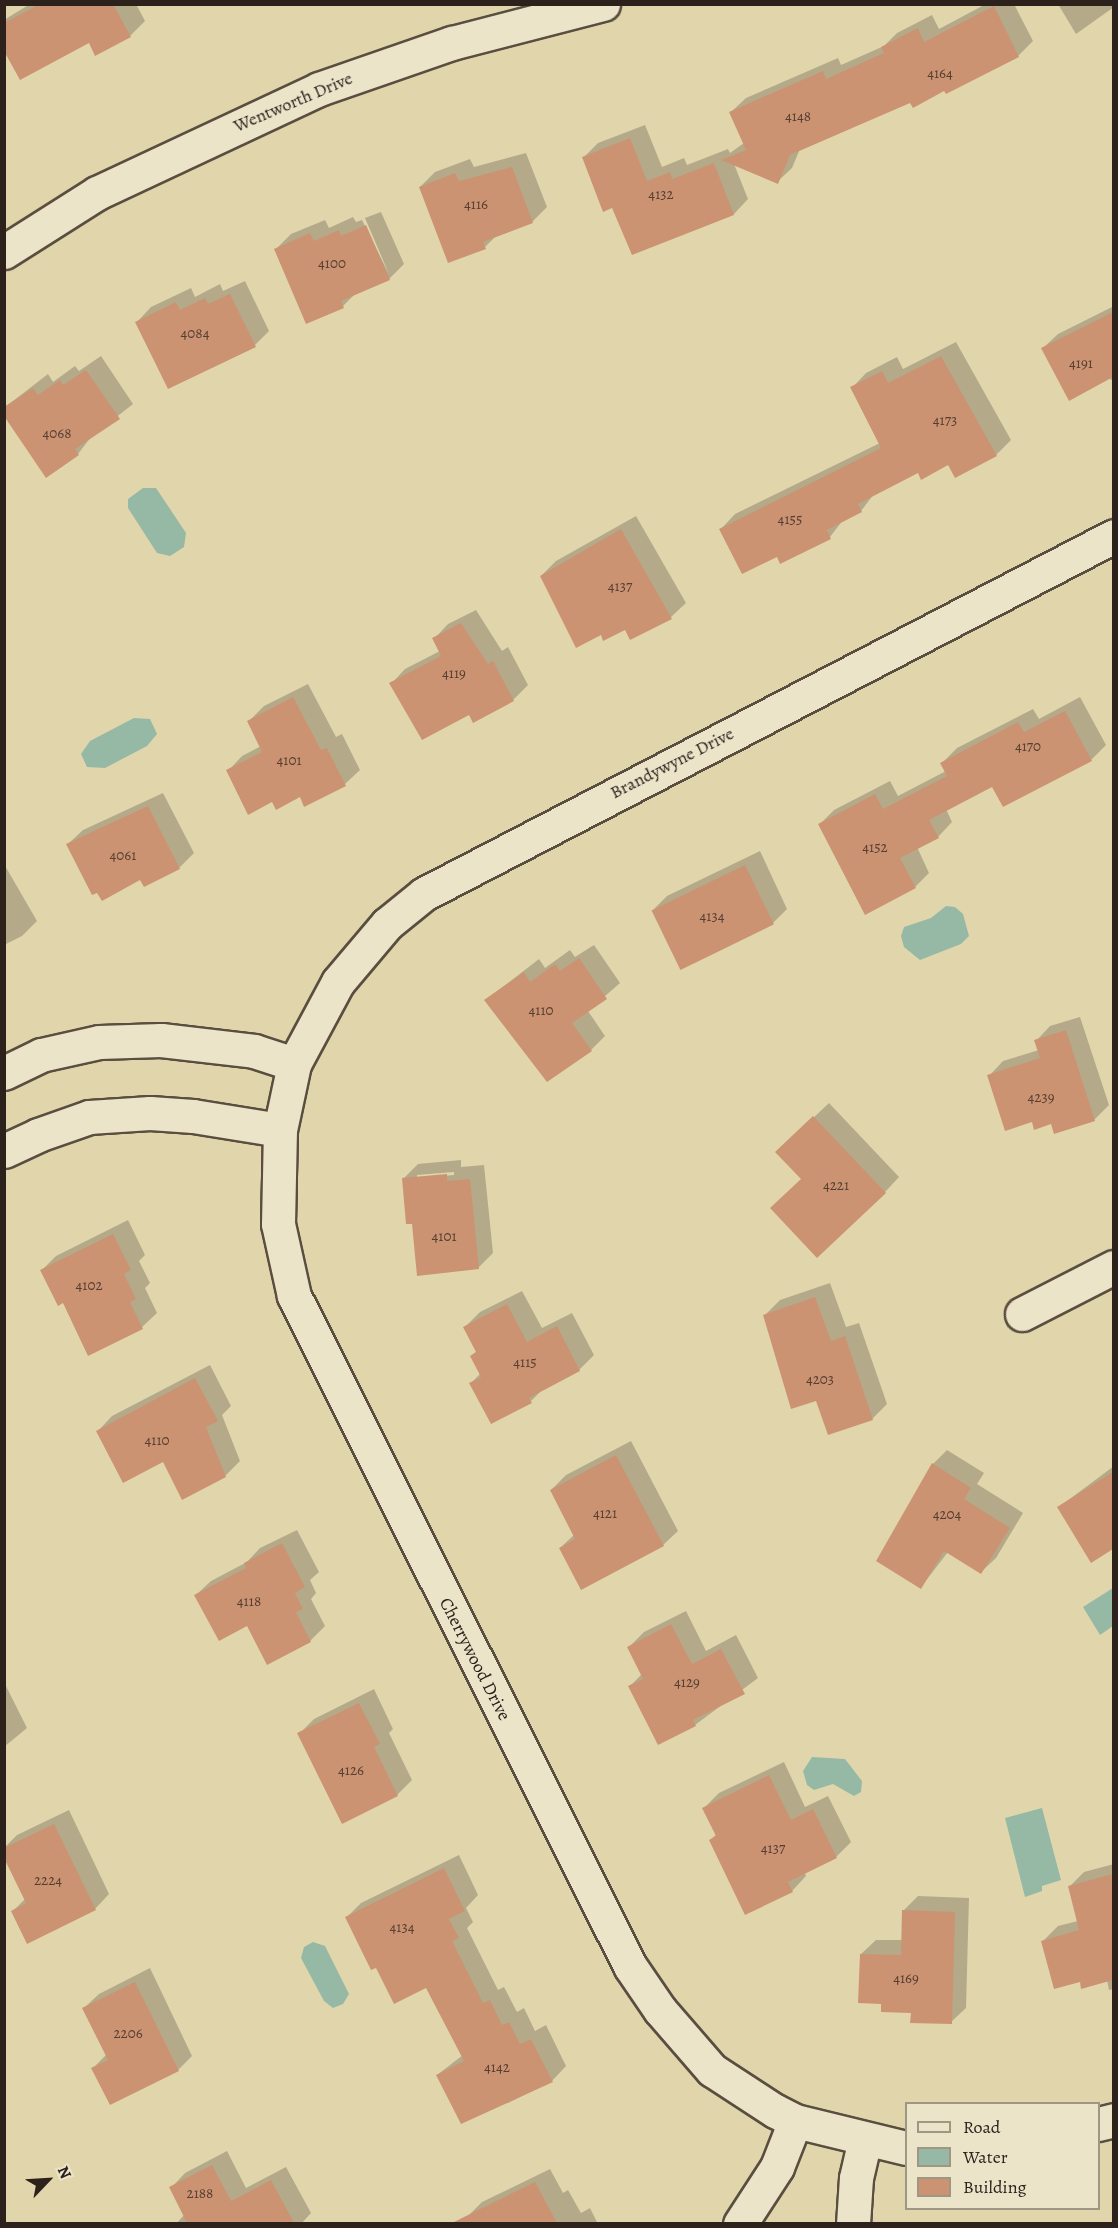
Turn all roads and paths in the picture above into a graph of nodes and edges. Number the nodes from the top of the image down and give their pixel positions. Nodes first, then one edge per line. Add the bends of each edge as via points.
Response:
1 (603, 4) edge
2 (4, 252) edge
3 (1113, 536) edge
4 (294, 1064) junction
5 (4, 1073) edge
6 (280, 1130) junction
7 (4, 1151) edge
8 (1113, 1267) edge
9 (1022, 1314) dead end
10 (795, 2121) junction
11 (864, 2140) junction
12 (905, 2148) edge
13 (740, 2223) edge
14 (853, 2223) edge

1 - 2 street, Wentworth Drive via 452,43 319,89 106,188
3 - 4 street, Brandywyne Drive via 424,894 387,924 338,982
4 - 5 street via 254,1051 151,1040 99,1042 41,1056
4 - 6 street, Brandywyne Drive
6 - 7 street via 150,1113 89,1117
6 - 10 street, Cherrywood Drive via 278,1224 294,1296 625,1955 660,2010 712,2070
8 - 9 street
10 - 11 street, Cherrywood Drive
10 - 13 street via 777,2167
11 - 12 street, Cherrywood Drive
11 - 14 street

